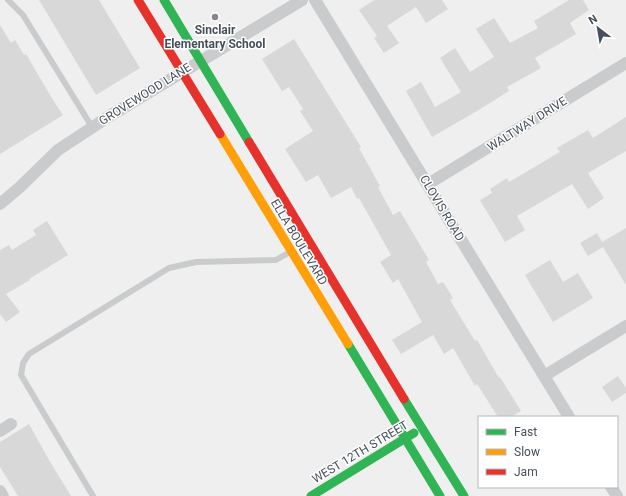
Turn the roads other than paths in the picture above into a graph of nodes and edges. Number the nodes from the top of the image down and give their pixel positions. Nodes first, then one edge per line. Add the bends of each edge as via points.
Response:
1 (8, 0) edge
2 (138, 0) edge
3 (164, 0) edge
4 (302, 0) edge
5 (315, 0) edge
6 (201, 60) junction
7 (626, 63) edge
8 (181, 72) junction
9 (92, 128) junction
10 (428, 184) junction
11 (0, 204) edge
12 (291, 252) junction
13 (626, 326) edge
14 (544, 376) junction
15 (568, 416) edge
16 (11, 424) dead end
17 (422, 428) junction
18 (0, 431) edge
19 (404, 439) junction
20 (0, 491) edge
21 (3, 496) edge
22 (93, 496) edge
23 (311, 496) edge
24 (440, 496) edge
25 (464, 496) edge

1 - 9 lane via 23,15
2 - 8 main road, ELLA BOULEVARD
3 - 6 main road, ELLA BOULEVARD
4 - 6 street, GROVEWOOD LANE
5 - 10 street, CLOVIS ROAD
6 - 8 street, GROVEWOOD LANE
6 - 17 main road, ELLA BOULEVARD
7 - 10 street, WALTWAY DRIVE
8 - 9 street, GROVEWOOD LANE
8 - 12 main road, ELLA BOULEVARD
9 - 11 street, GROVEWOOD LANE via 58,150
10 - 14 street, CLOVIS ROAD
12 - 19 main road, ELLA BOULEVARD
12 - 22 lane via 276,260 196,262 169,268 28,354 21,375
13 - 14 street
14 - 15 street, CLOVIS ROAD
16 - 18 street
17 - 19 main road, WEST 12TH STREET
17 - 25 main road, ELLA BOULEVARD
19 - 23 main road, WEST 12TH STREET
19 - 24 main road, ELLA BOULEVARD
20 - 21 street

